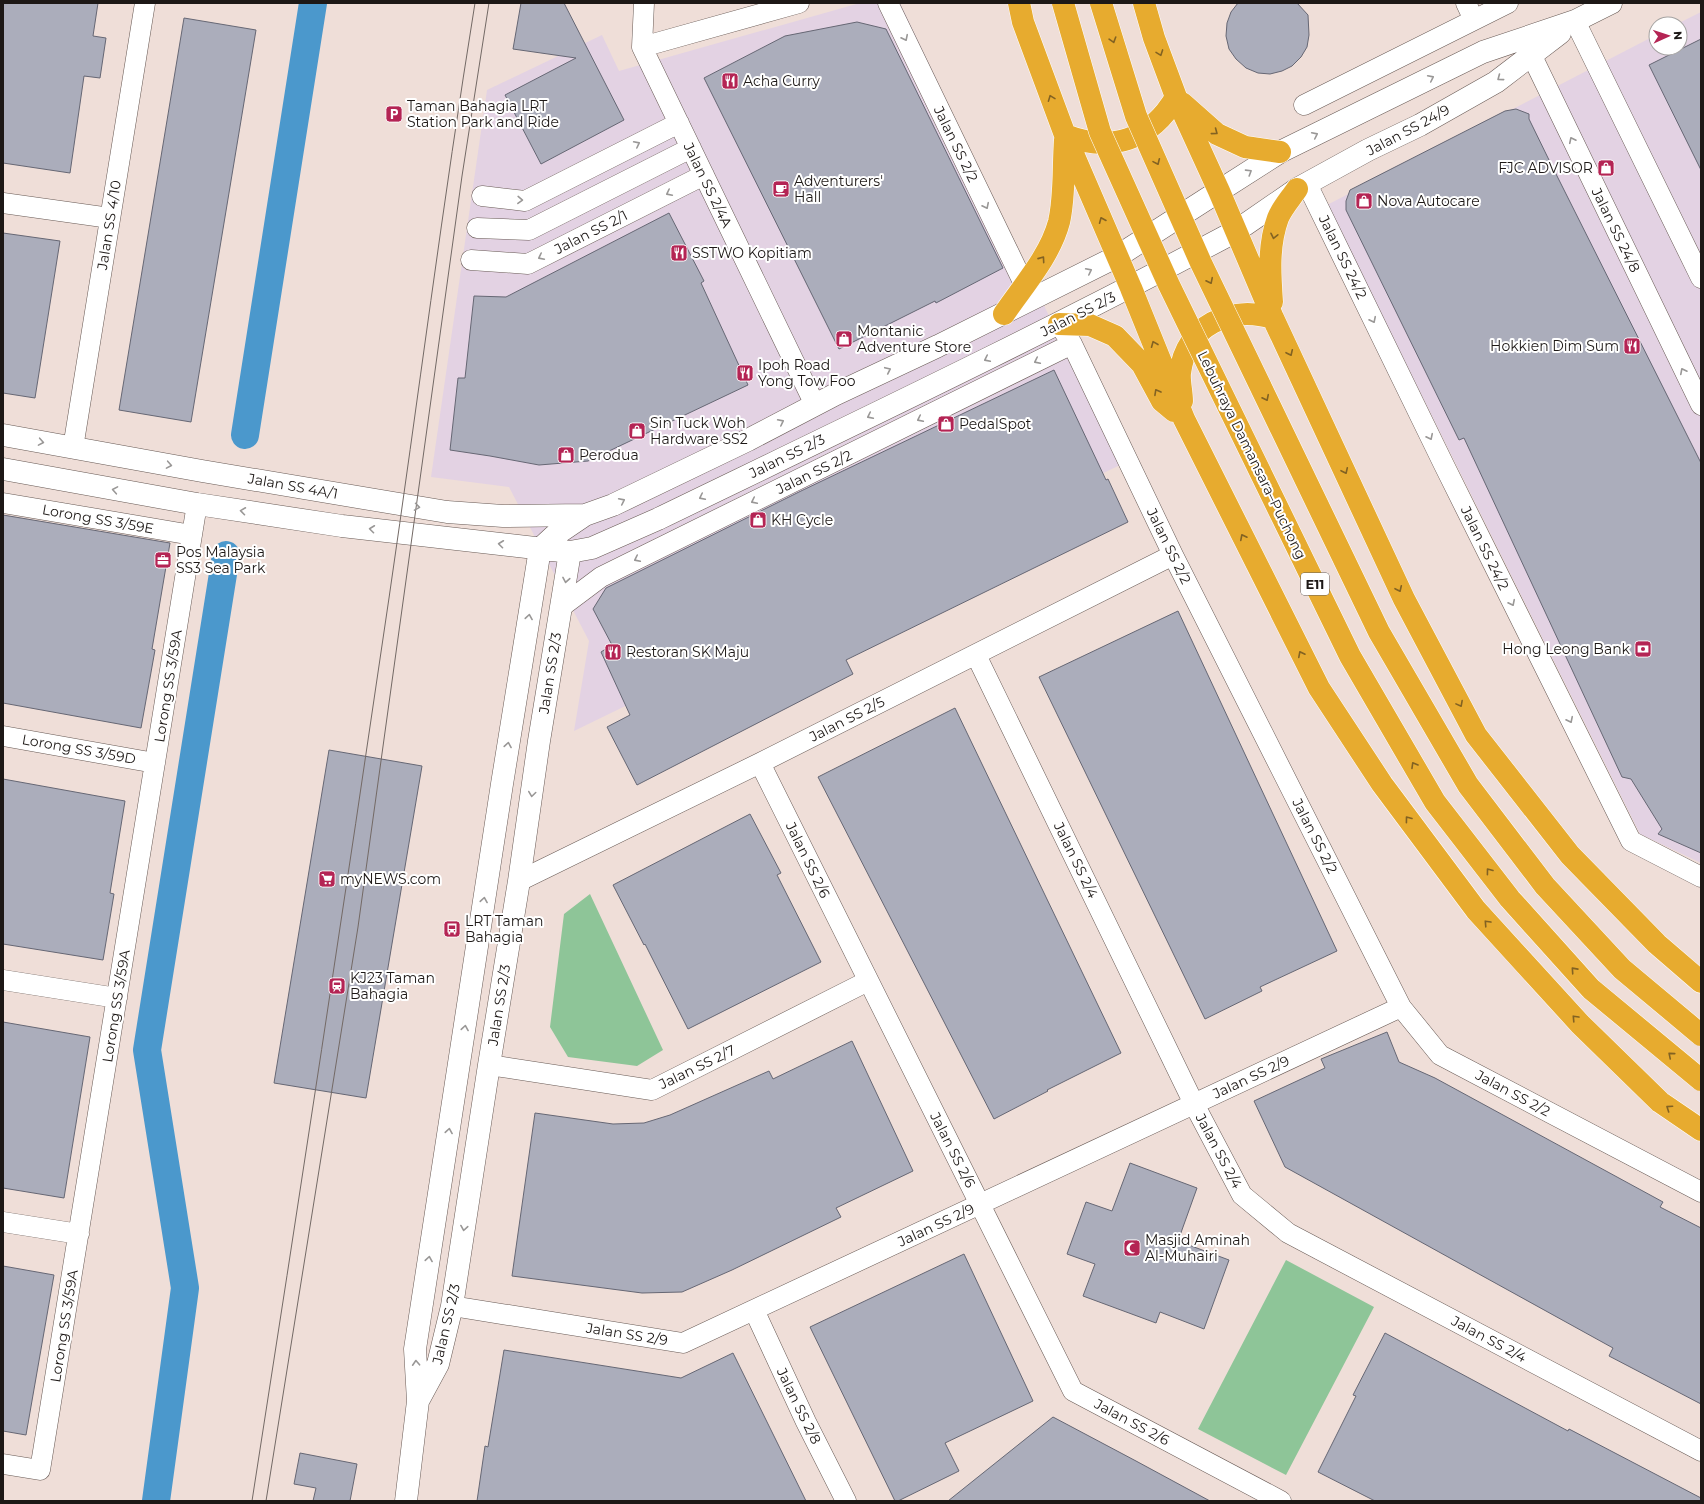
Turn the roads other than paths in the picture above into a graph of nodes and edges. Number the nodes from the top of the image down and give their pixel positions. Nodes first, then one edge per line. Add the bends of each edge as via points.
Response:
1 (145, 3) edge
2 (644, 3) edge
3 (799, 3) edge
4 (888, 3) edge
5 (1018, 3) edge
6 (1063, 3) edge
7 (1101, 3) edge
8 (1144, 3) edge
9 (1508, 3) edge
10 (1611, 3) edge
11 (1470, 11) edge
12 (1575, 21) junction
13 (642, 47) junction
14 (1531, 54) junction
15 (1176, 97) junction
16 (1304, 104) dead end
17 (679, 123) junction
18 (1065, 135) junction
19 (691, 148) junction
20 (1280, 152) junction
21 (704, 176) junction
22 (1302, 187) junction
23 (1218, 191) junction
24 (482, 196) dead end
25 (3, 203) edge
26 (110, 218) junction
27 (477, 228) dead end
28 (1236, 231) junction
29 (1118, 256) junction
30 (472, 260) dead end
31 (1701, 278) edge
32 (1024, 284) junction
33 (1131, 288) junction
34 (1004, 314) junction
35 (1273, 318) junction
36 (1060, 324) junction
37 (1072, 344) junction
38 (815, 405) junction
39 (1701, 405) edge
40 (1184, 419) junction
41 (3, 435) edge
42 (73, 448) junction
43 (3, 469) edge
44 (3, 503) edge
45 (197, 504) junction
46 (585, 515) junction
47 (503, 516) junction
48 (192, 535) junction
49 (547, 542) junction
50 (570, 552) junction
51 (1173, 556) junction
52 (561, 607) junction
53 (976, 655) junction
54 (3, 736) edge
55 (155, 763) junction
56 (760, 763) junction
57 (1701, 877) edge
58 (519, 881) junction
59 (3, 980) edge
60 (868, 981) junction
61 (1701, 982) edge
62 (117, 998) junction
63 (1401, 1007) junction
64 (1701, 1035) edge
65 (489, 1065) junction
66 (1701, 1080) edge
67 (1194, 1104) junction
68 (1701, 1130) edge
69 (1701, 1192) edge
70 (980, 1204) junction
71 (3, 1222) edge
72 (78, 1234) junction
73 (452, 1306) junction
74 (754, 1310) junction
75 (418, 1402) junction
76 (1701, 1450) edge
77 (3, 1464) edge
78 (406, 1501) edge
79 (846, 1501) edge
80 (1281, 1501) edge

1 - 26 street, Jalan SS 4/10
2 - 13 street, Jalan SS 2/4A
3 - 13 street
4 -> 32 street, Jalan SS 2/2
18 -> 5 highway
66 -> 6 highway, Lebuhraya Damansara–Puchong / E11, bridge via 1591,989 1510,899 1435,802 1350,656 1169,285 1100,132
7 -> 64 highway, E11, bridge via 1136,116 1201,263 1379,632 1468,785 1545,886 1622,970
8 -> 15 highway
9 - 11 street
10 - 12 main road, Jalan SS 24/9
11 - 16 street
12 - 14 main road, Jalan SS 24/9
20 -> 12 main road, Jalan SS 24/9 via 1484,52
12 - 31 street
13 - 17 street, Jalan SS 2/4A
14 -> 22 main road, Jalan SS 24/9 via 1496,82
39 -> 14 street, Jalan SS 24/8
15 - 18 highway via 1159,120 1135,137 1100,144
15 -> 20 highway via 1217,134 1245,147
15 - 23 highway
17 - 19 street, Jalan SS 2/4A
24 -> 17 street via 525,201
29 -> 18 highway
32 -> 18 highway via 1046,252 1058,222
19 - 21 street, Jalan SS 2/4A
19 - 27 street via 529,230
23 -> 20 main road, Jalan SS 24/9
21 -> 30 street, Jalan SS 2/1 via 528,264
21 - 38 street, Jalan SS 2/4A
22 - 28 main road, Jalan SS 24/9
22 -> 35 highway via 1278,217 1273,239 1270,267
22 -> 57 street, Jalan SS 24/2 via 1631,841
23 - 28 highway
23 - 29 main road, Jalan SS 24/9
25 - 26 street
26 - 42 street, Jalan SS 4/10
28 - 33 main road, Jalan SS 2/3
28 - 35 highway
29 - 33 highway
34 -> 29 main road
32 - 34 highway
33 - 36 main road, Jalan SS 2/3
40 -> 33 highway
38 -> 34 main road
35 - 40 highway via 1260,314 1232,314 1207,326 1197,336 1186,354 1180,374
35 -> 61 highway via 1404,599 1476,735 1570,855 1657,944
36 - 37 street, Jalan SS 2/2
40 -> 36 highway via 1162,401 1142,364 1115,336 1090,325
36 -> 50 main road, Jalan SS 2/3 via 658,519 592,548
37 - 51 street, Jalan SS 2/2
37 -> 52 street, Jalan SS 2/2 via 601,577
46 -> 38 main road via 613,505
68 -> 40 highway via 1660,1102 1580,1024 1476,910 1382,784 1319,688
41 -> 42 main road, Jalan SS 4A/1
42 -> 47 main road, Jalan SS 4A/1 via 394,504 447,512
45 -> 43 main road
44 - 48 street, Lorong SS 3/59E
45 - 48 street, Lorong SS 3/59A
49 -> 45 main road via 342,526
46 - 47 main road, Jalan SS 4A/1
46 - 49 main road
47 - 49 main road via 532,525
48 - 55 street, Lorong SS 3/59A
49 - 50 main road
75 -> 49 main road, Jalan SS 2/3 via 415,1349 503,776
50 -> 52 main road, Jalan SS 2/3
51 - 53 street, Jalan SS 2/5
51 - 63 street, Jalan SS 2/2
52 -> 58 main road, Jalan SS 2/3
53 - 56 street, Jalan SS 2/5
53 - 67 street, Jalan SS 2/4
54 - 55 street, Lorong SS 3/59D
55 - 62 street, Lorong SS 3/59A
56 - 58 street, Jalan SS 2/5
56 - 60 street, Jalan SS 2/6
58 - 65 main road, Jalan SS 2/3
59 - 62 street
60 - 65 street, Jalan SS 2/7 via 652,1090
60 - 70 street, Jalan SS 2/6
62 - 72 street, Lorong SS 3/59A
63 - 67 street, Jalan SS 2/9
63 - 69 street, Jalan SS 2/2 via 1440,1055
65 -> 73 main road, Jalan SS 2/3
67 - 70 street, Jalan SS 2/9
67 - 76 street, Jalan SS 2/4 via 1242,1195 1288,1233
70 - 74 street, Jalan SS 2/9
70 - 80 street, Jalan SS 2/6 via 1073,1391
71 - 72 street
72 - 77 street, Lorong SS 3/59A via 40,1470
73 - 74 street, Jalan SS 2/9 via 683,1343
73 - 75 main road, Jalan SS 2/3 via 438,1364
74 - 79 street, Jalan SS 2/8
75 - 78 main road, Jalan SS 2/3

